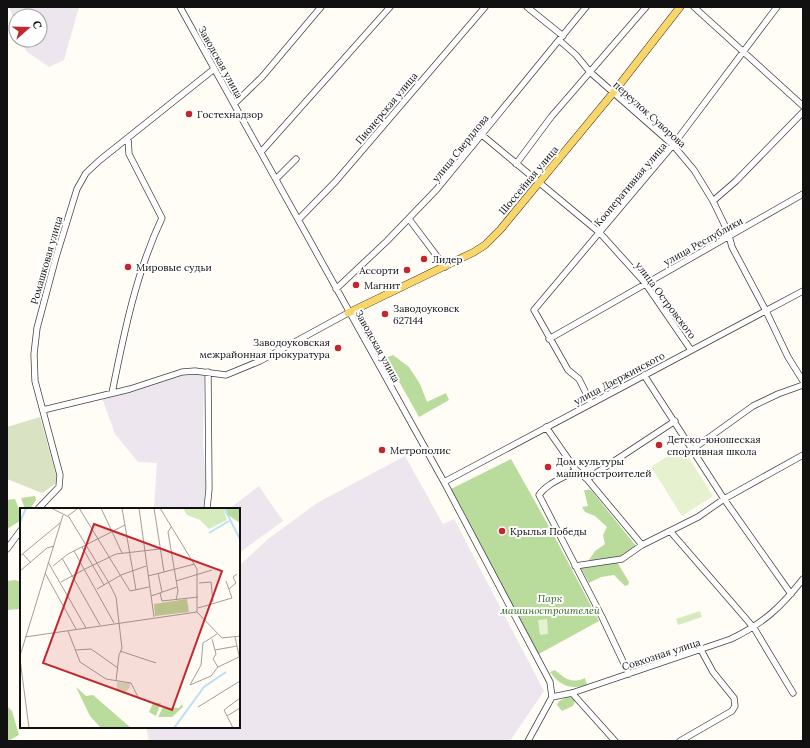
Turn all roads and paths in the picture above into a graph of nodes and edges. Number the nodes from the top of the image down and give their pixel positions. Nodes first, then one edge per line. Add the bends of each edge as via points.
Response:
1 (180, 7) edge
2 (321, 7) edge
3 (390, 7) edge
4 (485, 7) edge
5 (527, 7) edge
6 (586, 7) edge
7 (646, 7) edge
8 (680, 7) edge
9 (694, 7) edge
10 (777, 7) edge
11 (561, 38) junction
12 (743, 51) junction
13 (214, 69) junction
14 (590, 72) junction
15 (613, 93) junction
16 (234, 104) junction
17 (803, 106) edge
18 (803, 112) edge
19 (482, 135) junction
20 (128, 138) junction
21 (673, 145) junction
22 (261, 152) junction
23 (296, 159) dead end
24 (516, 164) junction
25 (276, 179) junction
26 (540, 182) junction
27 (803, 194) edge
28 (714, 201) junction
29 (299, 219) junction
30 (409, 219) junction
31 (600, 233) junction
32 (729, 238) junction
33 (445, 267) junction
34 (644, 283) junction
35 (336, 289) junction
36 (803, 291) edge
37 (766, 311) junction
38 (348, 313) junction
39 (549, 339) junction
40 (691, 350) junction
41 (208, 372) junction
42 (644, 375) junction
43 (803, 381) edge
44 (803, 385) edge
45 (112, 393) junction
46 (591, 403) junction
47 (43, 410) junction
48 (674, 421) junction
49 (546, 427) junction
50 (693, 449) junction
51 (803, 455) edge
52 (576, 470) junction
53 (587, 478) junction
54 (444, 482) junction
55 (724, 499) junction
56 (39, 508) edge
57 (207, 508) edge
58 (20, 531) edge
59 (670, 531) junction
60 (642, 545) junction
61 (7, 549) edge
62 (575, 566) junction
63 (803, 579) edge
64 (791, 594) junction
65 (754, 628) junction
66 (701, 650) junction
67 (629, 674) junction
68 (572, 693) junction
69 (793, 693) dead end
70 (552, 697) junction
71 (528, 741) edge
72 (615, 741) edge
73 (680, 741) edge

1 - 13 street, Заводская улица
2 - 16 street via 262,78
3 - 22 street
4 - 29 street, Пионерская улица via 336,181
5 - 11 street, переулок Суворова
6 - 11 street, улица Свердлова
7 - 14 street
8 - 15 main road, Шоссейная улица
9 - 12 street
10 - 12 street, Кооперативная улица
11 - 14 street, переулок Суворова
11 - 19 street, улица Свердлова
12 - 17 street
12 - 21 street, Кооперативная улица
13 - 16 street, Заводская улица
13 - 20 street, Ромашковая улица
14 - 15 street, переулок Суворова
14 - 24 street via 551,117
15 - 21 street, переулок Суворова
15 - 26 main road, Шоссейная улица
16 - 22 street, Заводская улица
18 - 28 street
19 - 24 street, улица Островского
19 - 30 street, улица Свердлова
20 - 45 street via 129,154 162,218 149,245 138,279
20 - 47 street, Ромашковая улица via 86,173 77,188 37,328 34,354 35,381
21 - 28 street, переулок Суворова via 694,170
21 - 31 street, Кооперативная улица
22 - 25 street, Заводская улица
23 - 25 street
24 - 26 street, улица Островского
25 - 29 street, Заводская улица
26 - 31 street, улица Островского
26 - 33 main road, Шоссейная улица via 485,245
27 - 32 street, улица Республики
28 - 32 street, переулок Суворова
29 - 35 street, Заводская улица
30 - 33 street
30 - 35 street, улица Свердлова
31 - 34 street, улица Островского
31 - 39 street, Кооперативная улица via 534,310
32 - 34 street, улица Республики
32 - 37 street, переулок Суворова
33 - 38 main road, Шоссейная улица
34 - 39 street, улица Республики
34 - 40 street, улица Островского
35 - 38 street, Заводская улица
36 - 37 street, улица Дзержинского
37 - 40 street, улица Дзержинского
37 - 43 street, переулок Суворова via 788,357
38 - 41 street via 243,369 226,375
38 - 54 street, Заводская улица
39 - 46 street via 568,370 579,379
40 - 42 street, улица Дзержинского
41 - 45 street via 182,372 130,390
41 - 57 street
42 - 46 street, улица Дзержинского
42 - 48 street
44 - 50 street via 753,406
45 - 47 street
46 - 49 street, улица Дзержинского
47 - 56 street, Ромашковая улица via 59,469 59,487
48 - 50 street
48 - 53 street
49 - 52 street
49 - 54 street, улица Дзержинского
50 - 55 street
51 - 55 street
52 - 53 street
52 - 62 street via 543,489 539,495
53 - 60 street
54 - 70 street, Заводская улица via 550,682
55 - 59 street via 698,517
55 - 64 street
58 - 61 street
59 - 60 street
59 - 65 street
60 - 62 street via 622,559
62 - 67 street
63 - 64 street, Совхозная улица
64 - 65 street, Совхозная улица
65 - 66 street, Совхозная улица
65 - 69 street
66 - 67 street, Совхозная улица
66 - 73 street via 713,672 734,698 736,706 727,714
67 - 68 street, Совхозная улица
68 - 70 street, Совхозная улица
68 - 72 street
70 - 71 street

